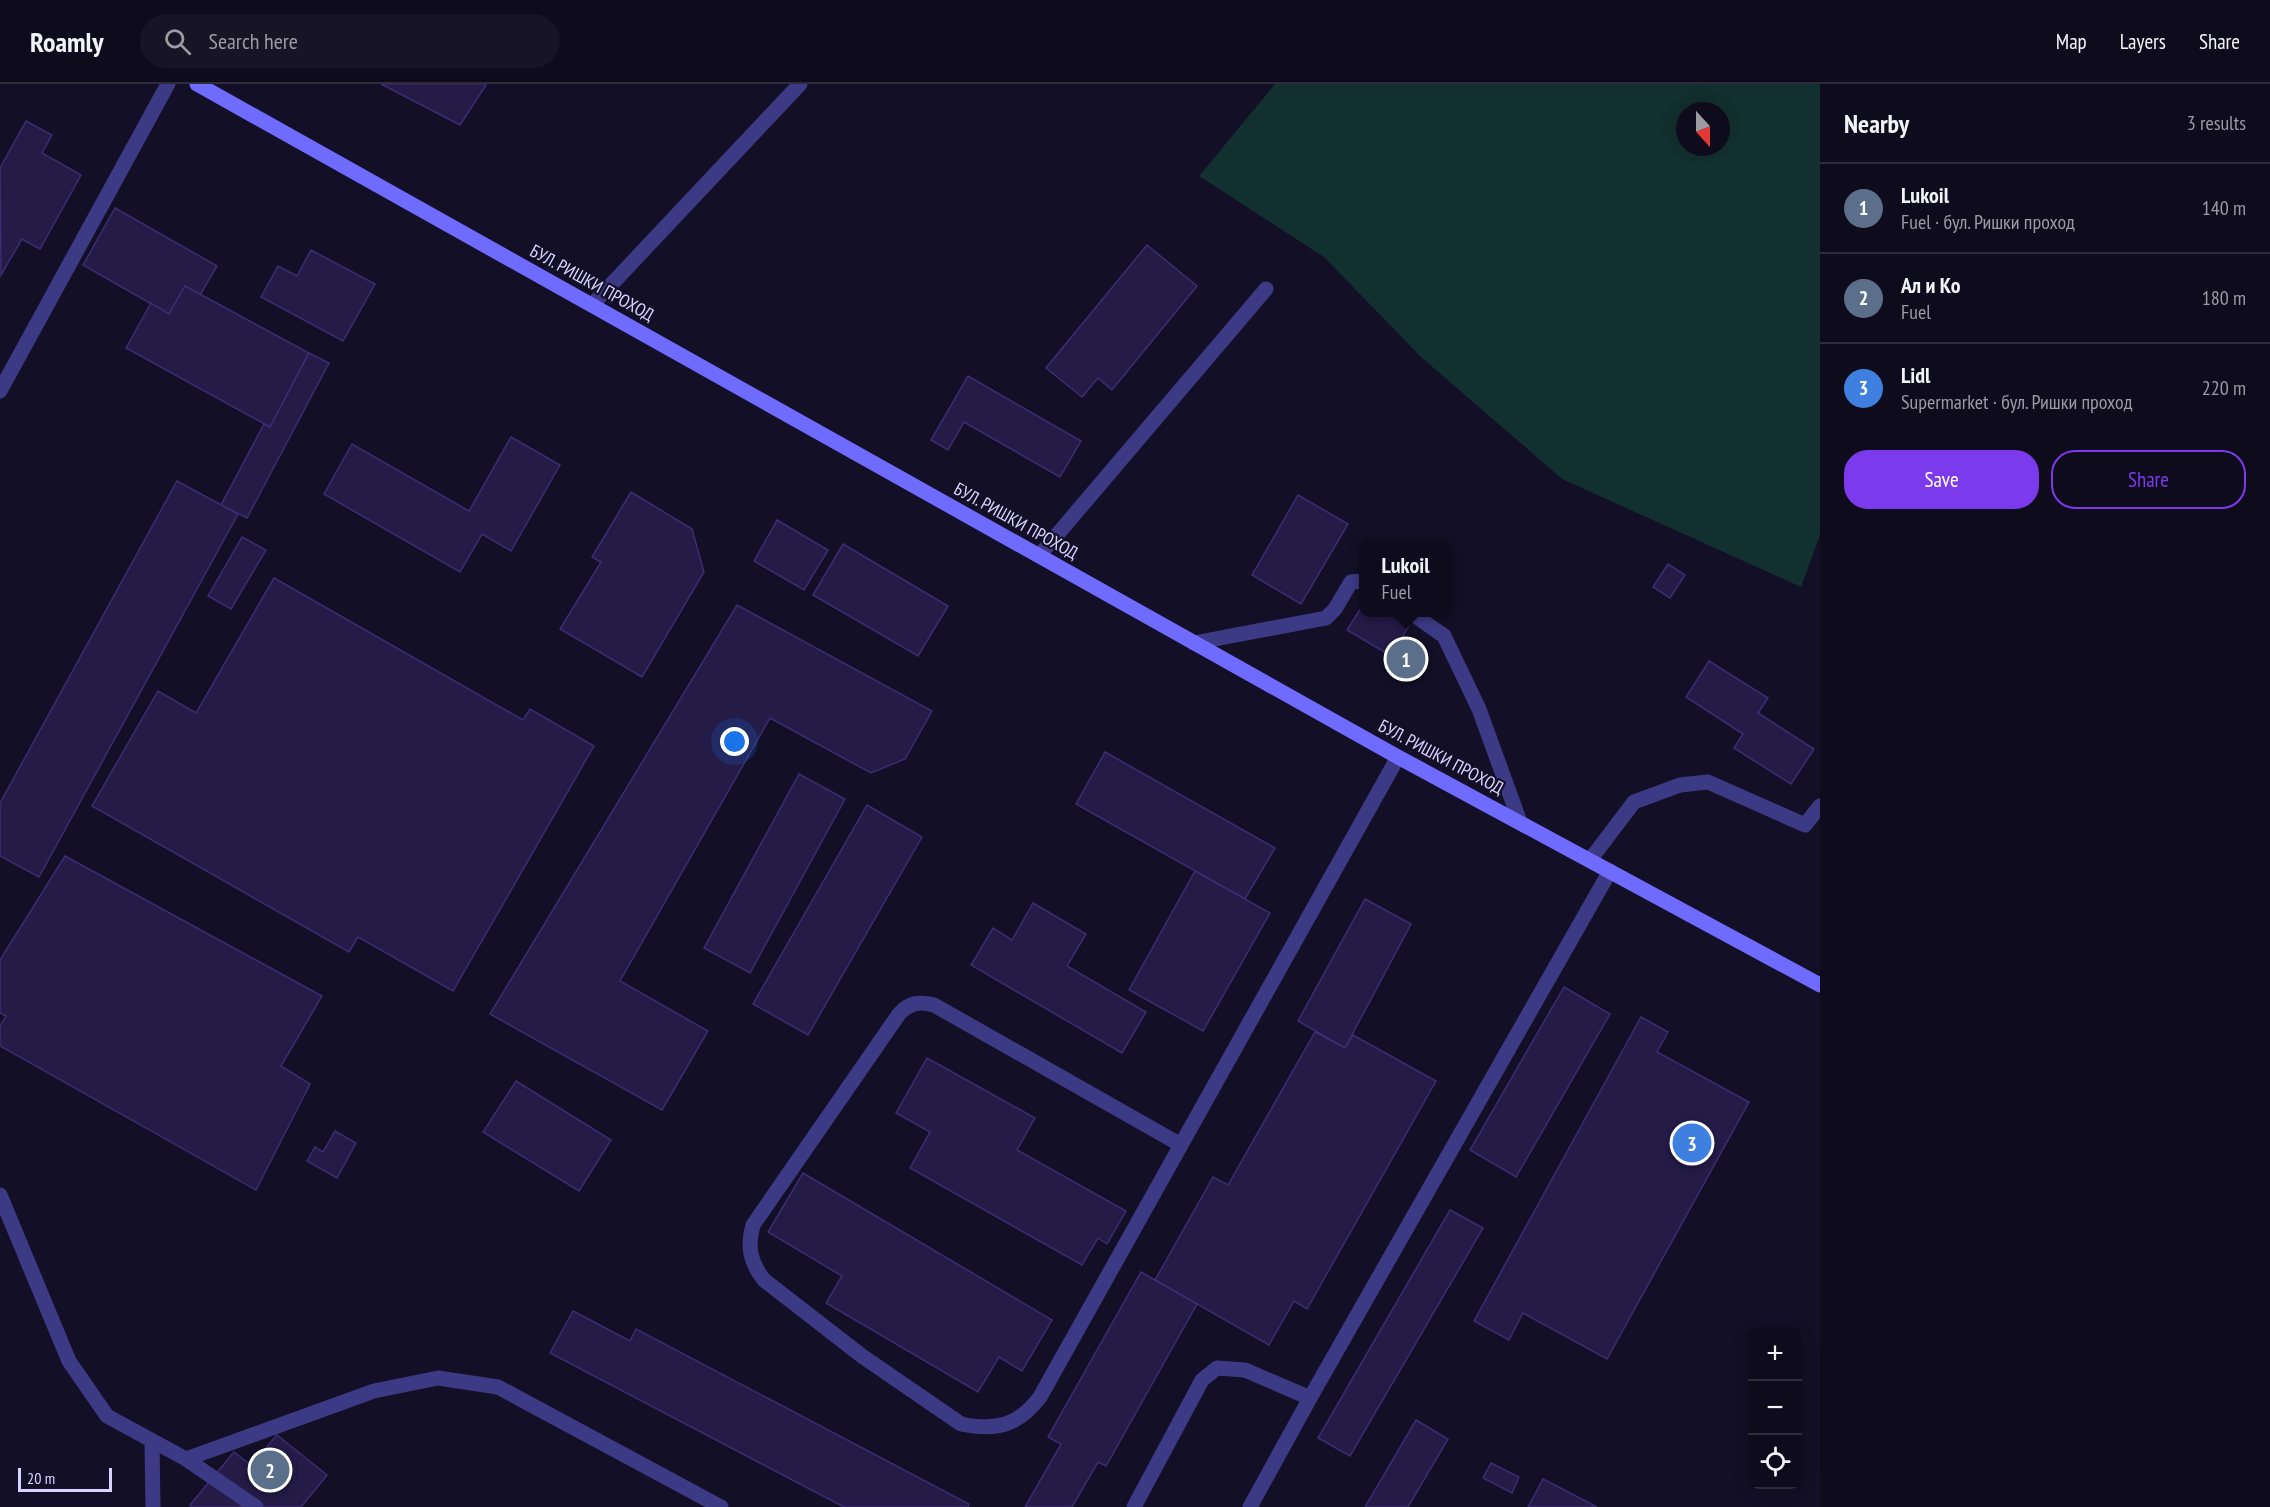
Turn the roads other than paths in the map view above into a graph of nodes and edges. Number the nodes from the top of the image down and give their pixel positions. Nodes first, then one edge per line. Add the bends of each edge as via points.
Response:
1 (168, 84) edge
2 (197, 84) edge
3 (800, 84) edge
4 (1266, 289) dead end
5 (592, 305) junction
6 (0, 391) edge
7 (1039, 556) junction
8 (1359, 581) edge
9 (1417, 617) edge
10 (1194, 643) junction
11 (1398, 757) junction
12 (1820, 806) edge
13 (1520, 822) junction
14 (1590, 860) junction
15 (1610, 871) junction
16 (1820, 985) edge
17 (1181, 1144) junction
18 (0, 1195) edge
19 (1310, 1398) junction
20 (153, 1441) junction
21 (186, 1459) junction
22 (153, 1507) edge
23 (256, 1507) edge
24 (721, 1507) edge
25 (1134, 1507) edge
26 (1250, 1507) edge

1 - 6 street
2 - 5 main road, БУЛ. РИШКИ ПРОХОД
3 - 5 street
4 - 7 street
5 - 7 main road, БУЛ. РИШКИ ПРОХОД
7 - 10 main road, БУЛ. РИШКИ ПРОХОД
8 - 10 street via 1351,582 1326,618
9 - 13 street via 1444,636 1479,708
10 - 11 main road, БУЛ. РИШКИ ПРОХОД
11 - 13 main road, БУЛ. РИШКИ ПРОХОД
11 - 17 street
12 - 14 street via 1805,825 1708,782 1680,785 1634,802
13 - 14 main road, БУЛ. РИШКИ ПРОХОД
14 - 15 main road, БУЛ. РИШКИ ПРОХОД
15 - 16 main road, БУЛ. РИШКИ ПРОХОД
15 - 19 street
17 - 17 street via 1040,1397 1030,1410 1000,1426 980,1428 961,1424 944,1414 764,1280 750,1256 753,1225 899,1014 918,1002 934,1005
18 - 20 street via 69,1361 107,1416
19 - 25 street via 1245,1370 1217,1368 1202,1380
19 - 26 street
20 - 21 street
20 - 22 street
21 - 23 street
21 - 24 street via 374,1390 438,1378 498,1387

